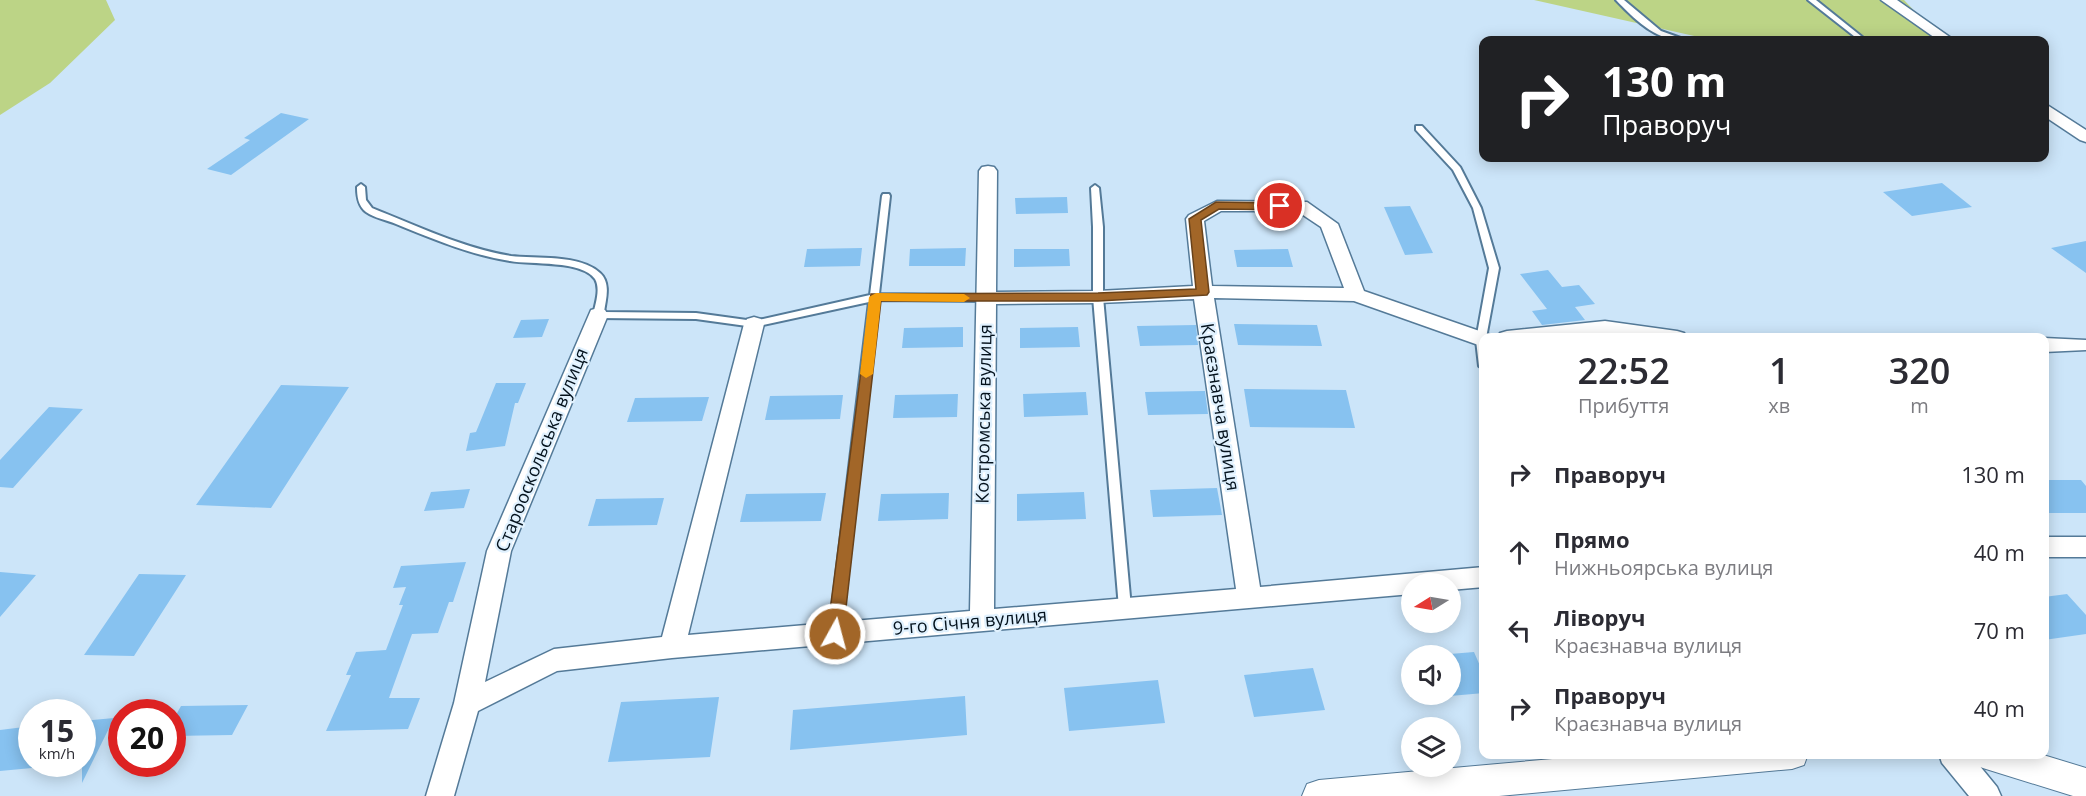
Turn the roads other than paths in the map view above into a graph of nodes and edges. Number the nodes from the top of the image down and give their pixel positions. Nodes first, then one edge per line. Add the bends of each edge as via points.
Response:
1 (1620, 0) edge
2 (1812, 0) edge
3 (1888, 0) edge
4 (1668, 36) edge
5 (1858, 36) edge
6 (1941, 36) edge
7 (2049, 111) edge
8 (1419, 128) dead end
9 (2086, 137) edge
10 (988, 171) dead end
11 (361, 187) dead end
12 (1095, 189) dead end
13 (886, 196) dead end
14 (1203, 292) junction
15 (1356, 296) junction
16 (876, 297) junction
17 (1098, 297) junction
18 (985, 298) junction
19 (598, 315) junction
20 (754, 324) junction
21 (1483, 333) edge
22 (1556, 333) edge
23 (1641, 333) edge
24 (1479, 339) edge
25 (2049, 345) edge
26 (2080, 345) dead end
27 (2049, 547) edge
28 (2086, 547) edge
29 (1479, 577) edge
30 (1461, 579) edge
31 (1401, 585) edge
32 (1250, 598) junction
33 (1125, 608) junction
34 (982, 620) junction
35 (835, 634) junction
36 (672, 647) junction
37 (467, 703) junction
38 (1743, 759) edge
39 (1956, 759) edge
40 (2003, 759) edge
41 (2086, 784) edge
42 (1431, 791) edge
43 (440, 796) edge
44 (1319, 796) edge
45 (1987, 796) edge

1 - 4 lane via 1658,33
2 - 5 lane
3 - 6 street
7 - 9 street
8 - 21 lane via 1457,169 1477,208 1494,268
10 - 18 street, Костромська вулиця
11 - 19 lane via 362,200 369,210 462,245 509,258 581,266 598,276 603,289
12 - 17 lane
13 - 16 lane
14 - 15 street
14 - 15 street, Краєзнавча вулиця via 1195,219 1216,206 1301,206 1329,224
14 - 17 street
14 - 32 street, Краєзнавча вулиця
15 - 24 street
16 - 18 lane
16 - 20 lane
16 - 35 lane
17 - 18 street
17 - 33 lane
18 - 34 street, Костромська вулиця
19 - 20 lane via 696,316
19 - 37 street, Старооскольська вулиця via 499,551
20 - 36 street
22 - 23 street via 1605,328
25 - 26 street
27 - 28 street
29 - 30 street, 9-го Січня вулиця
31 - 32 street, 9-го Січня вулиця
32 - 33 street, 9-го Січня вулиця
33 - 34 street, 9-го Січня вулиця
34 - 35 street, 9-го Січня вулиця
35 - 36 street, 9-го Січня вулиця
36 - 37 street, 9-го Січня вулиця via 554,660
37 - 43 street, Старооскольська вулиця
38 - 42 street
39 - 45 street
40 - 41 street
42 - 44 street

